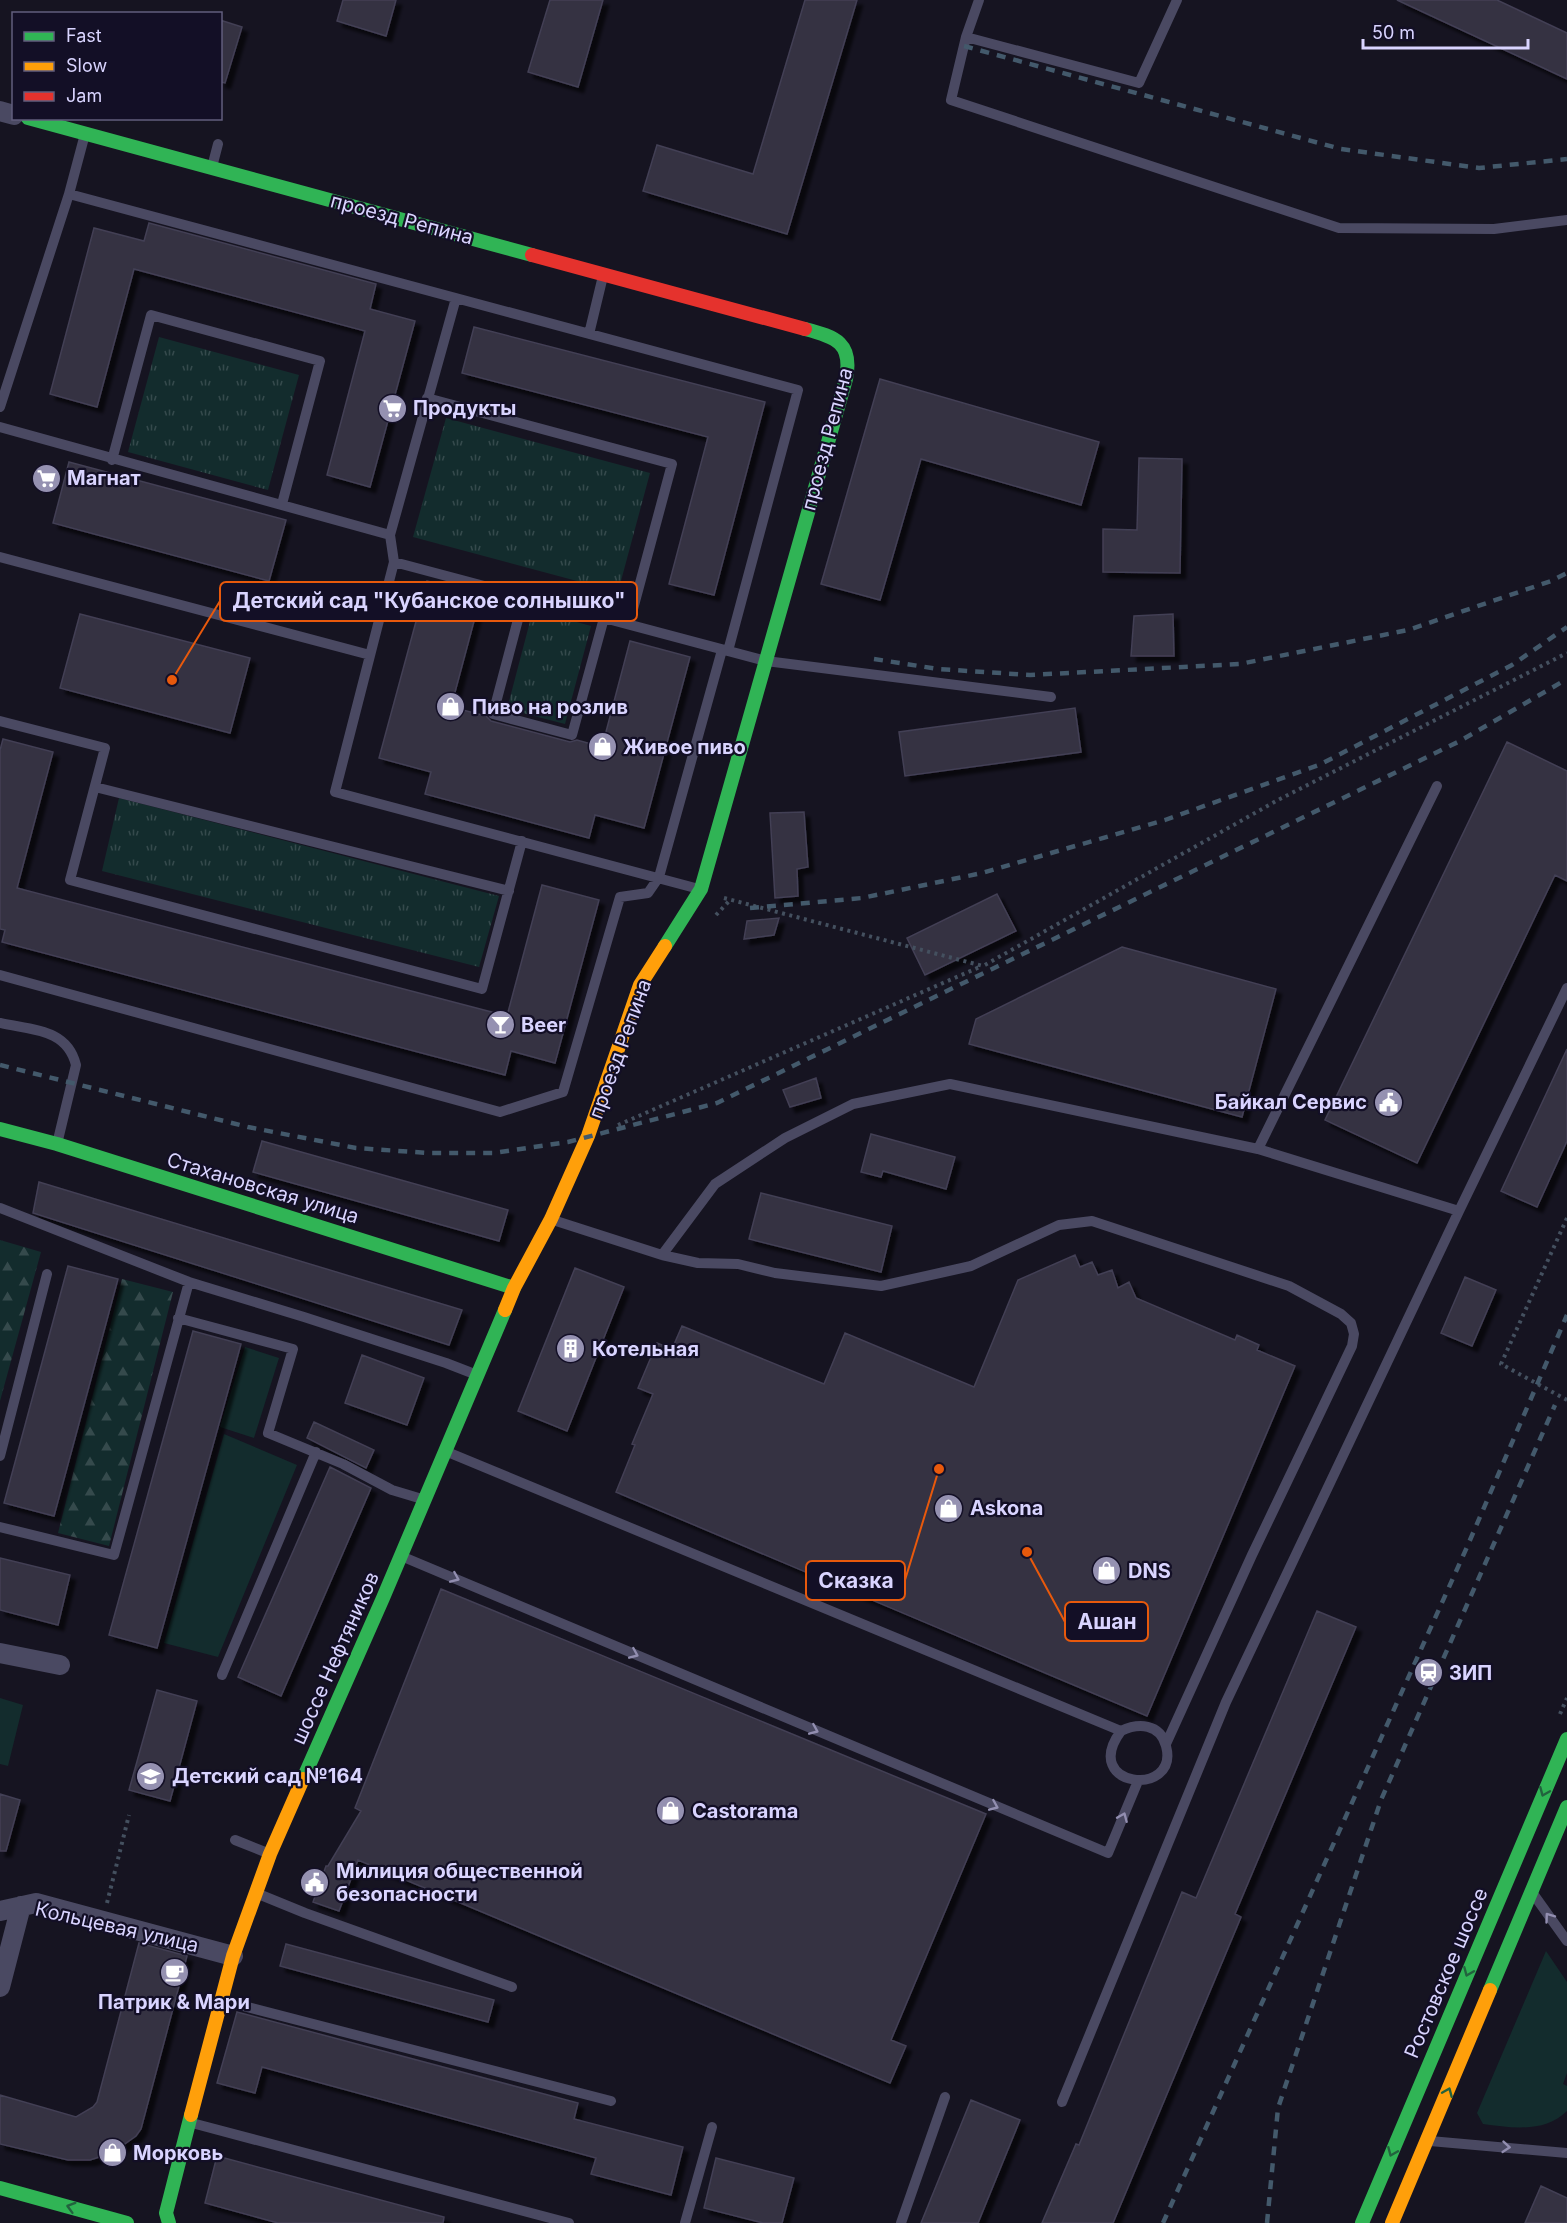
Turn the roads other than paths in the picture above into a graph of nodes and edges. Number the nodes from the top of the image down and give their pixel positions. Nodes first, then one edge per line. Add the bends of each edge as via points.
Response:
1 (979, 0) edge
2 (1177, 0) edge
3 (966, 37) junction
4 (35, 120) edge
5 (86, 134) junction
6 (218, 144) dead end
7 (212, 168) junction
8 (69, 194) junction
9 (1567, 220) edge
10 (603, 273) junction
11 (456, 298) junction
12 (589, 334) junction
13 (427, 398) junction
14 (0, 407) edge
15 (0, 427) edge
16 (112, 460) junction
17 (282, 504) junction
18 (390, 535) junction
19 (0, 557) edge
20 (394, 562) junction
21 (524, 597) junction
22 (604, 618) junction
23 (629, 624) junction
24 (725, 650) junction
25 (370, 655) junction
26 (766, 661) junction
27 (1051, 697) dead end
28 (0, 721) edge
29 (1437, 786) dead end
30 (95, 787) junction
31 (522, 842) junction
32 (659, 877) junction
33 (701, 889) junction
34 (509, 891) junction
35 (0, 975) edge
36 (1567, 988) edge
37 (0, 1023) edge
38 (0, 1129) edge
39 (57, 1144) junction
40 (1258, 1149) junction
41 (0, 1208) edge
42 (1459, 1211) junction
43 (551, 1219) junction
44 (662, 1255) junction
45 (47, 1274) dead end
46 (189, 1282) junction
47 (514, 1288) junction
48 (178, 1318) junction
49 (477, 1376) junction
50 (445, 1451) junction
51 (316, 1452) junction
52 (0, 1456) edge
53 (424, 1500) junction
54 (0, 1527) edge
55 (401, 1556) junction
56 (0, 1653) edge
57 (60, 1665) dead end
58 (222, 1675) dead end
59 (1121, 1731) junction
60 (1567, 1739) edge
61 (1166, 1744) junction
62 (1138, 1781) junction
63 (1567, 1808) edge
64 (234, 1839) dead end
65 (270, 1854) junction
66 (1532, 1892) junction
67 (255, 1893) junction
68 (21, 1906) junction
69 (0, 1911) edge
70 (1567, 1941) edge
71 (232, 1956) junction
72 (512, 1987) dead end
73 (0, 1988) edge
74 (221, 2000) junction
75 (945, 2097) dead end
76 (612, 2101) dead end
77 (1062, 2102) dead end
78 (188, 2123) junction
79 (712, 2127) dead end
80 (1427, 2141) junction
81 (1567, 2153) edge
82 (0, 2188) edge
83 (127, 2223) edge
84 (169, 2223) edge
85 (568, 2223) edge
86 (685, 2223) edge
87 (901, 2223) edge
88 (1362, 2223) edge
89 (1392, 2223) edge

1 - 3 lane
2 - 3 lane via 1139,83
3 - 9 lane via 951,100 1339,228 1494,229
4 - 5 street, проезд Репина
5 - 7 street, проезд Репина
5 - 8 lane
6 - 7 lane
7 - 10 street, проезд Репина
8 - 11 lane
8 - 14 lane
10 - 12 lane
10 - 26 street, проезд Репина via 832,336 844,347 849,361 844,388
11 - 12 lane
11 - 13 lane
12 - 24 lane via 798,390
13 - 18 lane
13 - 23 lane via 672,464
15 - 16 lane
16 - 17 lane
16 - 17 lane via 151,315 320,361
17 - 18 lane
18 - 20 lane
19 - 25 lane
20 - 21 lane
20 - 25 lane
21 - 22 lane
21 - 22 lane via 493,714 572,735
22 - 23 lane
23 - 24 lane
24 - 26 lane
24 - 32 lane
25 - 31 lane via 335,792
26 - 27 lane
26 - 33 street, проезд Репина
28 - 30 lane via 105,748
29 - 40 lane
30 - 34 lane
30 - 34 lane via 70,880 482,989
31 - 32 lane
31 - 34 lane
32 - 33 lane
32 - 35 lane via 648,893 621,897 563,1092 500,1112
33 - 43 street, проезд Репина via 639,985 588,1136
36 - 42 lane
37 - 39 lane via 54,1035 73,1052 76,1065
38 - 39 street, Стахановская улица
39 - 47 street, Стахановская улица
40 - 42 lane
40 - 44 lane via 950,1084 853,1104 784,1138 715,1184
41 - 46 lane
42 - 77 lane via 1226,1702
43 - 44 lane
43 - 47 street, проезд Репина
44 - 61 lane via 882,1286 971,1266 1059,1225 1092,1221 1289,1286 1351,1323 1354,1334 1349,1353
45 - 52 lane
46 - 48 lane
46 - 49 lane
47 - 49 street, шоссе Нефтяников
48 - 51 lane via 293,1349 268,1433
48 - 54 lane via 114,1555
49 - 50 street, шоссе Нефтяников
50 - 53 street, шоссе Нефтяников
50 - 59 lane
51 - 53 lane via 392,1490
51 - 58 lane
53 - 55 street, шоссе Нефтяников
55 -> 62 lane via 1108,1853
55 - 65 street, шоссе Нефтяников
56 - 57 street
59 - 61 lane via 1133,1725 1147,1726
59 - 62 lane via 1113,1742 1112,1762 1125,1778
60 -> 88 street, Ростовское шоссе
61 - 62 lane via 1167,1758 1161,1770 1151,1779
63 - 66 street
64 - 65 lane
65 - 67 street, шоссе Нефтяников
70 -> 66 lane
80 -> 66 street
67 - 71 street, шоссе Нефтяников
67 - 72 lane
68 - 69 street, Кольцевая улица
68 - 71 street, Кольцевая улица via 36,1903
68 - 73 street
71 - 74 street, шоссе Нефтяников
74 - 76 lane
74 - 78 street, шоссе Нефтяников
75 - 87 lane
78 - 84 street, шоссе Нефтяников via 166,2213
78 - 85 lane
79 - 86 lane
80 -> 81 lane
80 - 89 street
83 -> 82 street

